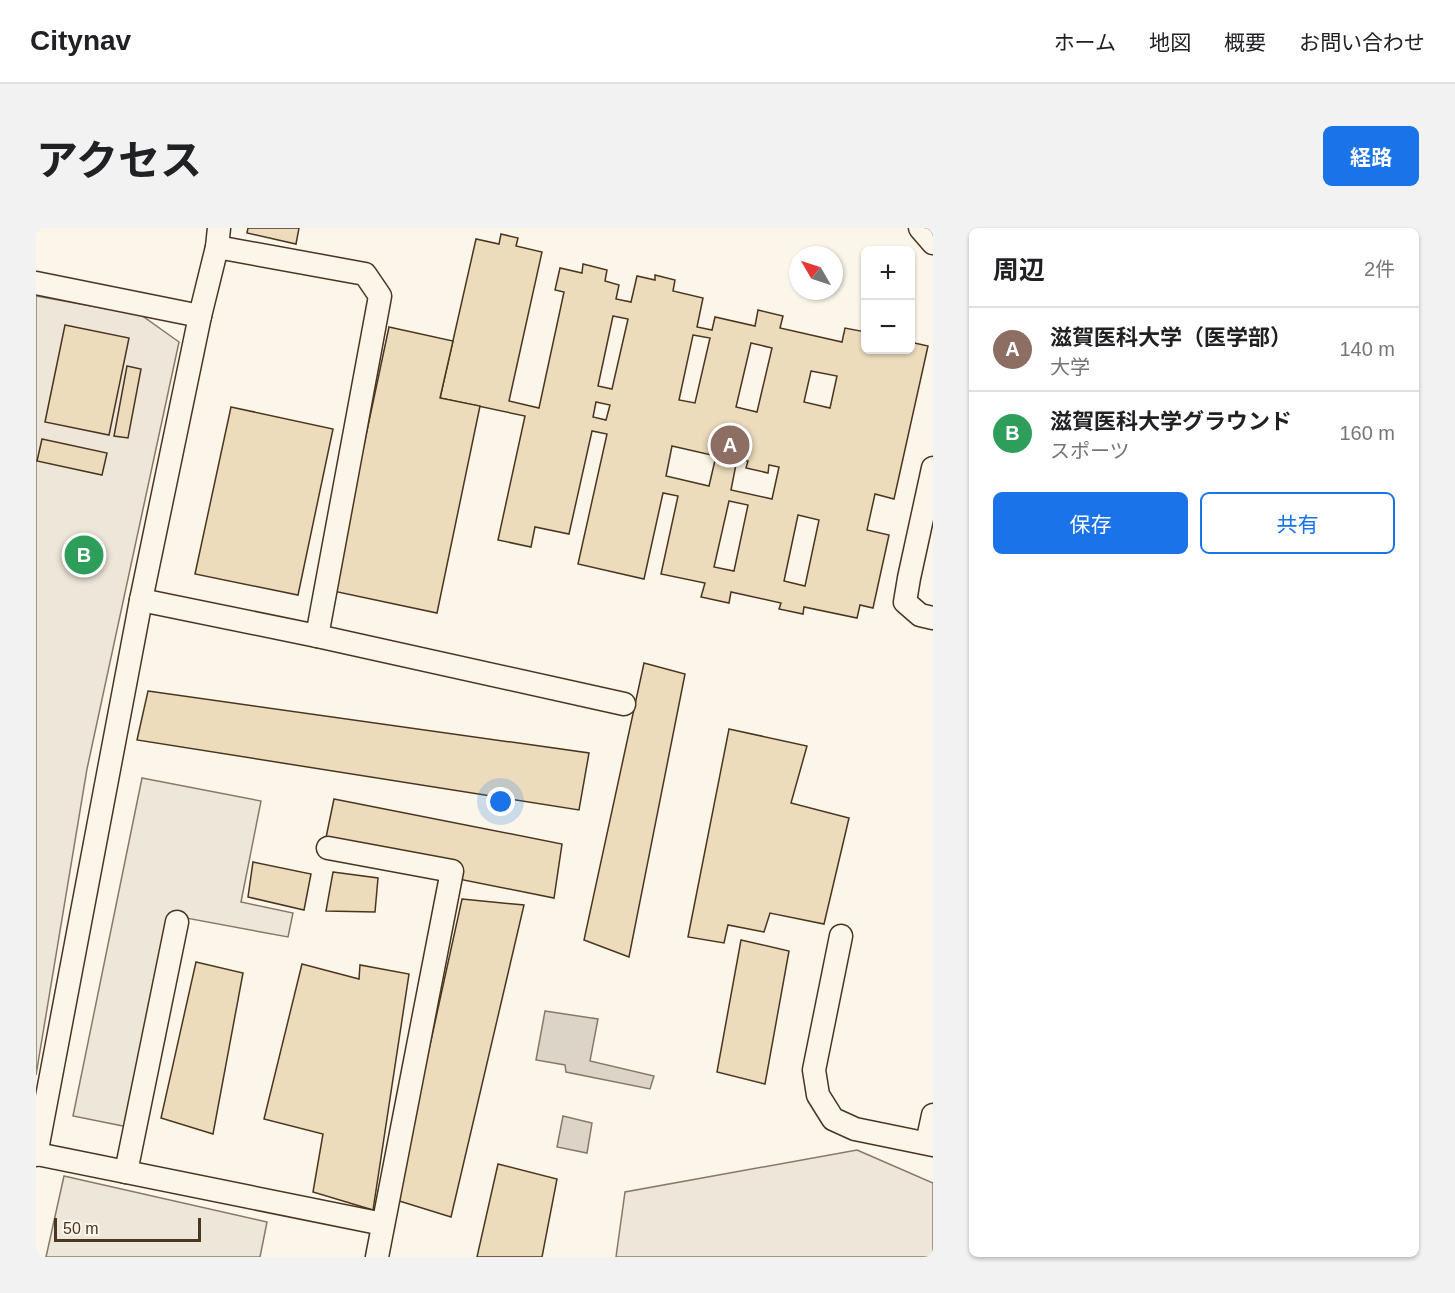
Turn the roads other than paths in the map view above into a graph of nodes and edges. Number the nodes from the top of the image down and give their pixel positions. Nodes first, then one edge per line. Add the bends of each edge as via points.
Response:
1 (920, 228) edge
2 (218, 237) edge
3 (933, 243) edge
4 (36, 283) edge
5 (200, 316) junction
6 (933, 468) edge
7 (141, 600) junction
8 (933, 618) edge
9 (316, 636) junction
10 (624, 704) dead end
11 (328, 848) dead end
12 (177, 922) dead end
13 (841, 936) dead end
14 (933, 1116) edge
15 (930, 1144) edge
16 (37, 1155) edge
17 (126, 1172) junction
18 (383, 1224) junction
19 (377, 1257) edge

1 - 3 lane
2 - 5 lane
2 - 9 lane via 365,274 380,296
4 - 5 lane
5 - 7 lane
6 - 8 lane via 905,602 920,615
7 - 9 lane
7 - 16 lane
9 - 10 lane
11 - 18 lane via 452,871
12 - 17 lane
13 - 15 lane via 814,1070 818,1095 833,1119 855,1129
14 - 15 lane
16 - 17 lane
17 - 18 lane
18 - 19 lane

